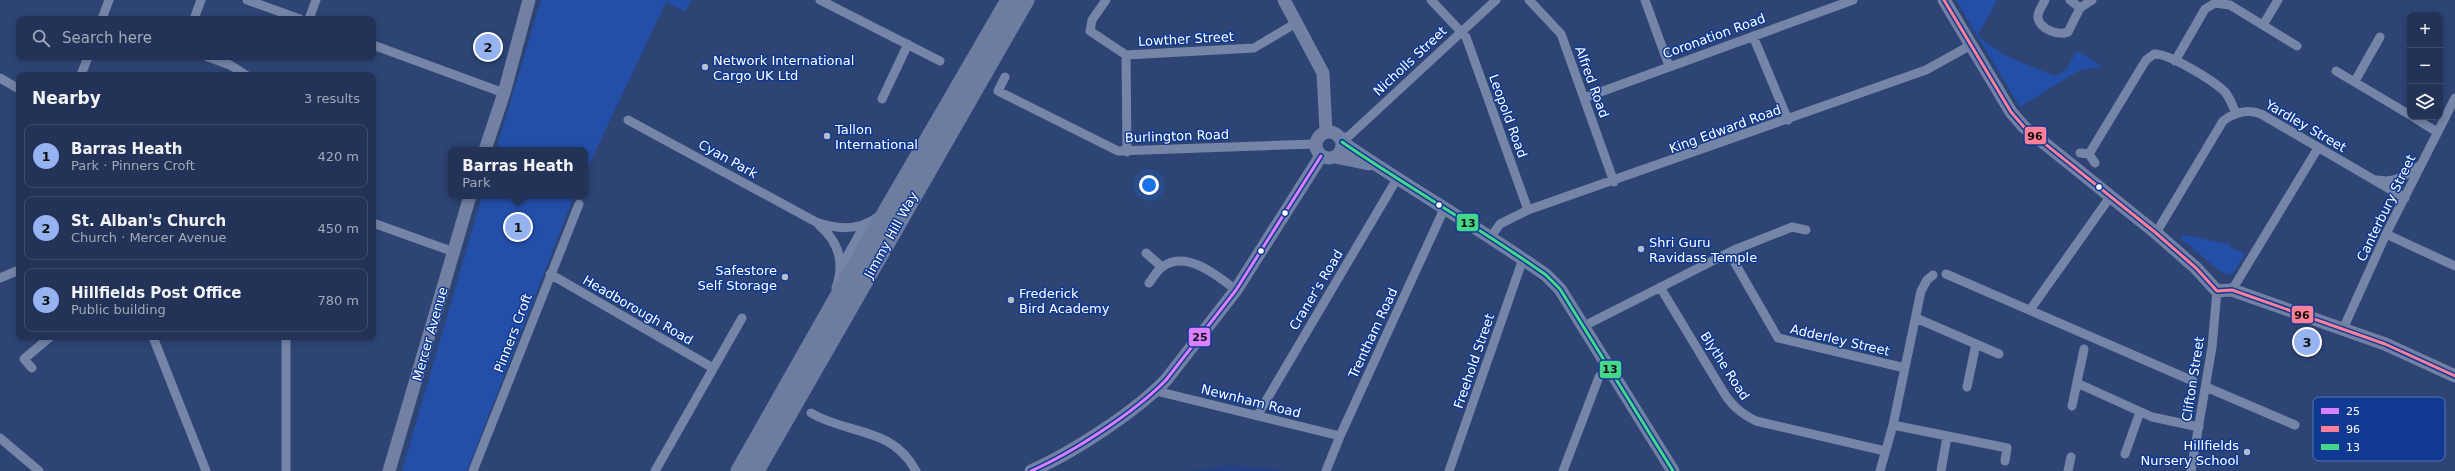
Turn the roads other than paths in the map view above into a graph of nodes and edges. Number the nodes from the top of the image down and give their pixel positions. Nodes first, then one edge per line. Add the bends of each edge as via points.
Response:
1 (109, 0) edge
2 (201, 0) edge
3 (247, 0) edge
4 (316, 0) edge
5 (529, 0) edge
6 (820, 0) edge
7 (1009, 0) edge
8 (1026, 0) edge
9 (1106, 0) edge
10 (1284, 0) edge
11 (1431, 0) edge
12 (1496, 0) edge
13 (1530, 0) edge
14 (1645, 0) edge
15 (1853, 0) edge
16 (1944, 0) edge
17 (2045, 0) edge
18 (2070, 0) edge
19 (2092, 0) edge
20 (2278, 0) edge
21 (836, 4) edge
22 (2080, 8) junction
23 (103, 16) edge
24 (195, 16) edge
25 (292, 16) edge
26 (310, 16) edge
27 (1296, 23) junction
28 (2263, 25) junction
29 (1462, 31) junction
30 (1753, 36) junction
31 (2380, 37) dead end
32 (908, 44) junction
33 (1971, 45) junction
34 (376, 46) edge
35 (2297, 46) dead end
36 (1126, 55) junction
37 (87, 60) edge
38 (216, 60) edge
39 (940, 61) dead end
40 (2175, 61) junction
41 (1669, 66) junction
42 (2336, 71) dead end
43 (82, 72) edge
44 (241, 72) edge
45 (1005, 77) dead end
46 (0, 78) edge
47 (2355, 81) junction
48 (16, 87) edge
49 (504, 93) junction
50 (1584, 98) junction
51 (882, 99) dead end
52 (2454, 101) edge
53 (2407, 113) edge
54 (2236, 114) junction
55 (628, 120) dead end
56 (1788, 120) junction
57 (2418, 120) edge
58 (1326, 132) junction
59 (2437, 132) junction
60 (1341, 140) junction
61 (1316, 144) junction
62 (486, 147) edge
63 (2318, 148) junction
64 (1127, 152) junction
65 (2080, 153) dead end
66 (2089, 154) junction
67 (1328, 157) junction
68 (2095, 163) dead end
69 (2422, 164) junction
70 (1379, 167) junction
71 (1398, 177) junction
72 (2369, 178) junction
73 (1614, 182) junction
74 (2110, 198) junction
75 (2405, 198) junction
76 (469, 199) edge
77 (578, 204) dead end
78 (1445, 207) junction
79 (886, 210) junction
80 (1528, 210) junction
81 (872, 221) junction
82 (816, 222) junction
83 (376, 224) edge
84 (1806, 230) dead end
85 (2156, 233) junction
86 (2386, 234) junction
87 (1490, 238) junction
88 (1734, 250) junction
89 (454, 252) junction
90 (1146, 254) dead end
91 (1523, 259) junction
92 (2455, 266) edge
93 (1162, 267) junction
94 (840, 268) junction
95 (16, 271) edge
96 (550, 274) junction
97 (1933, 275) dead end
98 (1951, 275) dead end
99 (0, 278) edge
100 (1149, 282) dead end
101 (1660, 287) junction
102 (1236, 290) junction
103 (2232, 290) junction
104 (2217, 291) junction
105 (2030, 310) junction
106 (742, 318) dead end
107 (1916, 318) junction
108 (825, 320) junction
109 (1582, 327) junction
110 (2342, 329) junction
111 (46, 340) edge
112 (154, 340) edge
113 (286, 340) edge
114 (1976, 344) junction
115 (2084, 349) dead end
116 (1999, 354) dead end
117 (32, 368) dead end
118 (713, 368) junction
119 (1905, 368) junction
120 (1609, 369) junction
121 (2455, 376) edge
122 (2193, 382) dead end
123 (2077, 383) junction
124 (1967, 387) dead end
125 (2206, 387) junction
126 (1156, 391) junction
127 (2072, 406) dead end
128 (2140, 412) junction
129 (811, 413) dead end
130 (1257, 416) junction
131 (1892, 425) junction
132 (2295, 425) dead end
133 (2199, 427) junction
134 (1340, 436) junction
135 (1947, 437) junction
136 (0, 438) edge
137 (1885, 451) junction
138 (2125, 454) dead end
139 (2071, 457) dead end
140 (2005, 461) dead end
141 (1671, 470) edge
142 (39, 471) edge
143 (206, 471) edge
144 (286, 471) edge
145 (389, 471) edge
146 (473, 471) edge
147 (655, 471) edge
148 (739, 471) edge
149 (756, 471) edge
150 (916, 471) edge
151 (1031, 471) edge
152 (1326, 471) edge
153 (1449, 471) edge
154 (1563, 471) edge
155 (1880, 471) edge
156 (1941, 471) edge
157 (2068, 471) edge
158 (2191, 471) edge

1 - 23 street
2 - 24 street
3 - 25 street
4 - 26 street
5 - 49 street
6 - 21 street
7 - 79 highway, Jimmy Hill Way
8 - 149 highway, Jimmy Hill Way
9 - 36 street, Lowther Street via 1092,20 1090,31
10 - 27 street
11 - 29 street
12 - 29 street, Nicholls Street
13 - 50 street, Alfred Road via 1561,34
14 - 41 street
15 - 30 street, Coronation Road
16 - 33 street
17 - 22 street via 2039,12 2040,22 2045,28 2059,34 2070,29
18 - 22 street
19 - 22 street
20 - 28 street
21 - 32 street
27 - 36 street, Lowther Street via 1254,48
27 - 58 street via 1323,73
28 - 35 street
28 - 40 street via 2226,4 2211,4 2203,12
29 - 60 street, Nicholls Street via 1349,136
29 - 80 street, Leopold Road
30 - 41 street, Coronation Road
30 - 56 street
31 - 47 street
32 - 39 street
32 - 51 street
33 - 56 street, King Edward Road via 1926,70
33 - 74 street via 2008,107 2024,128
34 - 49 street
36 - 64 street
37 - 43 street
38 - 44 street
40 - 54 street via 2222,90 2229,98
40 - 66 street via 2162,54 2154,54 2146,60
41 - 50 street, Coronation Road
42 - 47 street
45 - 64 street, Burlington Road via 998,91 1118,151
46 - 48 street
47 - 53 street
49 - 62 street
50 - 73 street, Alfred Road
52 - 59 street, Canterbury Street
54 - 63 street, Yardley Street via 2253,111 2261,114
54 - 85 street via 2223,120
55 - 82 street, Cyan Park
56 - 73 street, King Edward Road
57 - 59 street
58 - 60 street via 1333,133
58 - 61 street via 1319,137
59 - 69 street, Canterbury Street
60 - 67 street via 1341,151
60 - 70 street
61 - 64 street, Burlington Road
61 - 67 street
63 - 72 street, Yardley Street
63 - 103 street
65 - 66 street
66 - 68 street
67 - 70 street
67 - 102 street
69 - 72 street, Yardley Street via 2397,181 2386,182
69 - 75 street, Canterbury Street
70 - 71 street
71 - 78 street
71 - 130 street, Craner's Road
72 - 75 street, Yardley Street
73 - 80 street, King Edward Road
74 - 85 street
74 - 105 street
75 - 86 street, Canterbury Street
76 - 89 street, Mercer Avenue
77 - 96 street, Pinners Croft
78 - 87 street
78 - 134 street, Trentham Road
79 - 81 street, Cyan Park
79 - 108 highway, Jimmy Hill Way
80 - 87 street, King Edward Road via 1500,224
81 - 82 street, Cyan Park via 860,226 842,228
81 - 94 street, Cyan Park via 860,233
82 - 94 street, Cyan Park via 835,243 840,256
83 - 89 street
84 - 88 street via 1792,227
85 - 104 street via 2196,268
86 - 92 street
86 - 110 street, Canterbury Street
87 - 91 street
88 - 101 street
88 - 119 street, Adderley Street via 1732,258 1778,338
89 - 145 street, Mercer Avenue
90 - 93 street
91 - 109 street via 1546,275 1560,289
91 - 153 street, Freehold Street
93 - 100 street
93 - 102 street via 1173,263 1198,264
94 - 108 street, Cyan Park via 838,285
95 - 99 street
96 - 118 street, Headborough Road
96 - 146 street, Pinners Croft
97 - 107 street via 1923,284
98 - 105 street
101 - 109 street
101 - 137 street, Blythe Road via 1724,393 1733,406 1744,415 1756,421
102 - 126 street via 1183,361
103 - 104 street
103 - 110 street
104 - 125 street, Clifton Street
105 - 122 street
106 - 118 street
107 - 114 street
107 - 119 street
108 - 148 highway, Jimmy Hill Way
109 - 120 street
110 - 121 street via 2385,344
111 - 117 street via 24,358
112 - 143 street
113 - 144 street
114 - 116 street
114 - 124 street
115 - 123 street
118 - 147 street
119 - 131 street
120 - 141 street
120 - 154 street via 1599,377
123 - 127 street
123 - 128 street
125 - 132 street
125 - 133 street, Clifton Street
126 - 130 street, Newnham Road
126 - 151 street via 1076,446
128 - 133 street
128 - 138 street
129 - 150 street via 832,423 876,434 906,456
130 - 134 street, Newnham Road
131 - 135 street
131 - 137 street
133 - 158 street, Clifton Street
134 - 152 street, Trentham Road
135 - 140 street via 2007,448
135 - 156 street
136 - 142 street
137 - 155 street
139 - 157 street

